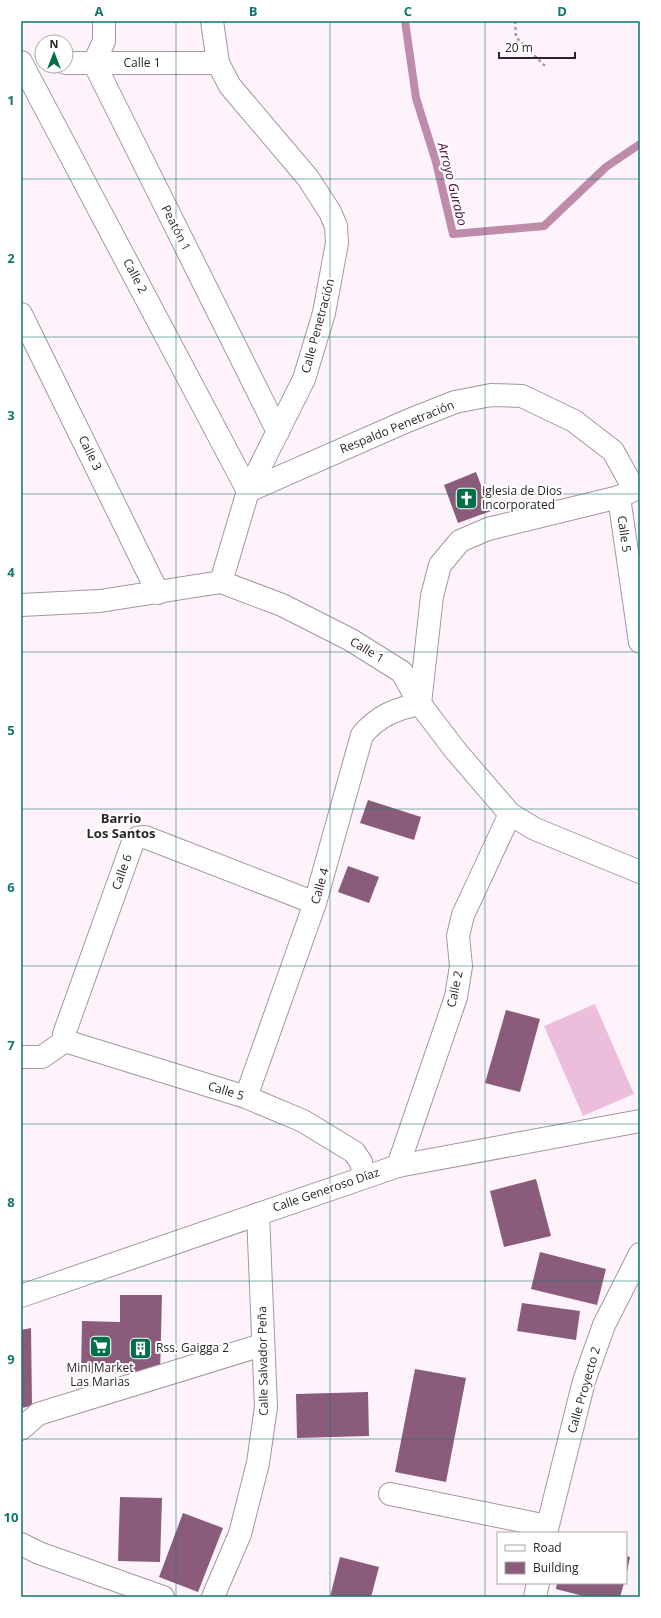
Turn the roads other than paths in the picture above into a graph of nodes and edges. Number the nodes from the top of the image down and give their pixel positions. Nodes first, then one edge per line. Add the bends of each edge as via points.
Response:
1 (104, 21) edge
2 (212, 21) edge
3 (26, 63) edge
4 (74, 63) edge
5 (94, 63) junction
6 (218, 63) junction
7 (21, 314) edge
8 (278, 432) junction
9 (248, 491) junction
10 (631, 491) edge
11 (221, 582) junction
12 (158, 593) junction
13 (21, 605) edge
14 (640, 642) edge
15 (420, 704) junction
16 (510, 814) junction
17 (640, 872) edge
18 (315, 903) junction
19 (65, 1041) junction
20 (21, 1057) edge
21 (246, 1097) junction
22 (640, 1121) edge
23 (398, 1166) junction
24 (364, 1176) junction
25 (258, 1214) junction
26 (640, 1254) edge
27 (21, 1296) edge
28 (262, 1345) junction
29 (21, 1429) edge
30 (390, 1494) dead end
31 (547, 1530) edge
32 (21, 1544) edge
33 (538, 1584) edge
34 (163, 1597) edge
35 (213, 1597) edge
36 (535, 1597) edge

1 - 5 street via 104,41
2 - 6 street, Calle Penetración
3 - 9 street, Calle 2
4 - 5 street, Calle 1
5 - 6 street, Calle 1
5 - 8 street, Peatón 1
6 - 8 street, Calle Penetración via 230,86 308,178 336,226 337,243 324,313 304,379
7 - 12 street, Calle 3
8 - 9 street, Calle Penetración
9 - 10 street, Respaldo Penetración via 455,402 491,395 522,396 574,421 613,451
9 - 11 street, Calle Penetración
10 - 14 street, Calle 5
10 - 15 street via 488,529 460,541 440,565 432,596
11 - 12 street
11 - 15 street, Calle 1 via 282,605 351,640 402,672
12 - 13 street via 100,601
15 - 16 street, Calle 1 via 455,750
15 - 18 street, Calle 4 via 390,713 373,723 362,735
16 - 17 street, Calle 1 via 535,829
16 - 23 street, Calle 2 via 463,914 458,936 461,966 456,997
18 - 19 street, Calle 6 via 145,837 137,838 133,842 64,1034
18 - 21 street, Calle 4
19 - 20 street via 42,1058
19 - 21 street, Calle 5
21 - 24 street, Calle 5 via 303,1121 354,1152 361,1162
22 - 23 street, Calle Generoso Díaz
23 - 24 street, Calle Generoso Díaz
24 - 25 street, Calle Generoso Díaz
25 - 27 street, Calle Generoso Díaz
25 - 28 street, Calle Salvador Peña
26 - 31 street, Calle Proyecto 2 via 604,1325 584,1381
28 - 29 street via 38,1414
28 - 35 street, Calle Salvador Peña via 266,1407 258,1463 240,1534
30 - 31 street
32 - 34 street via 39,1553
33 - 36 street

